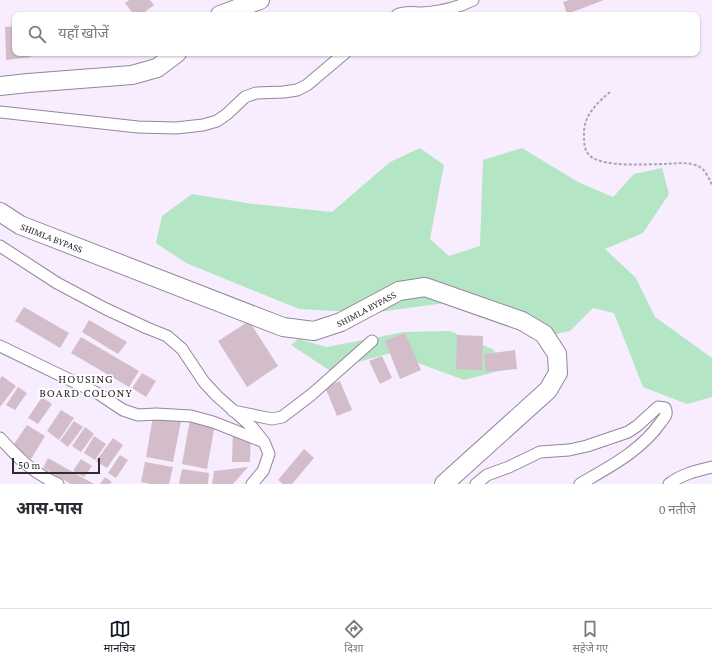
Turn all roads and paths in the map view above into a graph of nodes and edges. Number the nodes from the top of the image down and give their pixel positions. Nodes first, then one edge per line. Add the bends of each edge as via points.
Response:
1 (260, 0) edge
2 (474, 0) edge
3 (228, 12) edge
4 (433, 12) edge
5 (173, 56) edge
6 (341, 56) edge
7 (0, 80) edge
8 (28, 83) junction
9 (0, 86) edge
10 (610, 92) dead end
11 (0, 112) edge
12 (712, 185) edge
13 (0, 212) edge
14 (2, 250) edge
15 (372, 341) dead end
16 (0, 346) edge
17 (233, 411) junction
18 (0, 438) edge
19 (264, 442) junction
20 (712, 467) edge
21 (58, 484) edge
22 (252, 484) edge
23 (444, 484) edge
24 (476, 484) edge
25 (580, 484) edge
26 (669, 484) edge

1 - 3 highway
2 - 4 street via 445,11
5 - 8 highway via 157,68 132,76
6 - 11 street via 307,85 297,90 256,92 245,97 216,121 203,125 176,128 138,127
7 - 8 street
8 - 9 highway
10 - 12 path via 598,102 589,115 584,131 584,145 589,155 600,161 617,164 687,163 699,166 707,174
13 - 23 highway, SHIMLA BYPASS via 20,225 283,327 314,331 341,322 399,291 425,287 522,321 544,334 557,354 558,373 548,390
14 - 17 street via 106,309 168,336 182,348 204,382
15 - 17 street via 282,417 272,419
16 - 19 street via 99,394 123,410 138,415 191,416
17 - 19 street via 252,427
18 - 21 street via 19,459
19 - 22 street via 269,454 263,471
20 - 26 street via 688,473
24 - 25 street via 487,475 540,452 587,446 628,432 658,407 665,408 666,416 641,444

